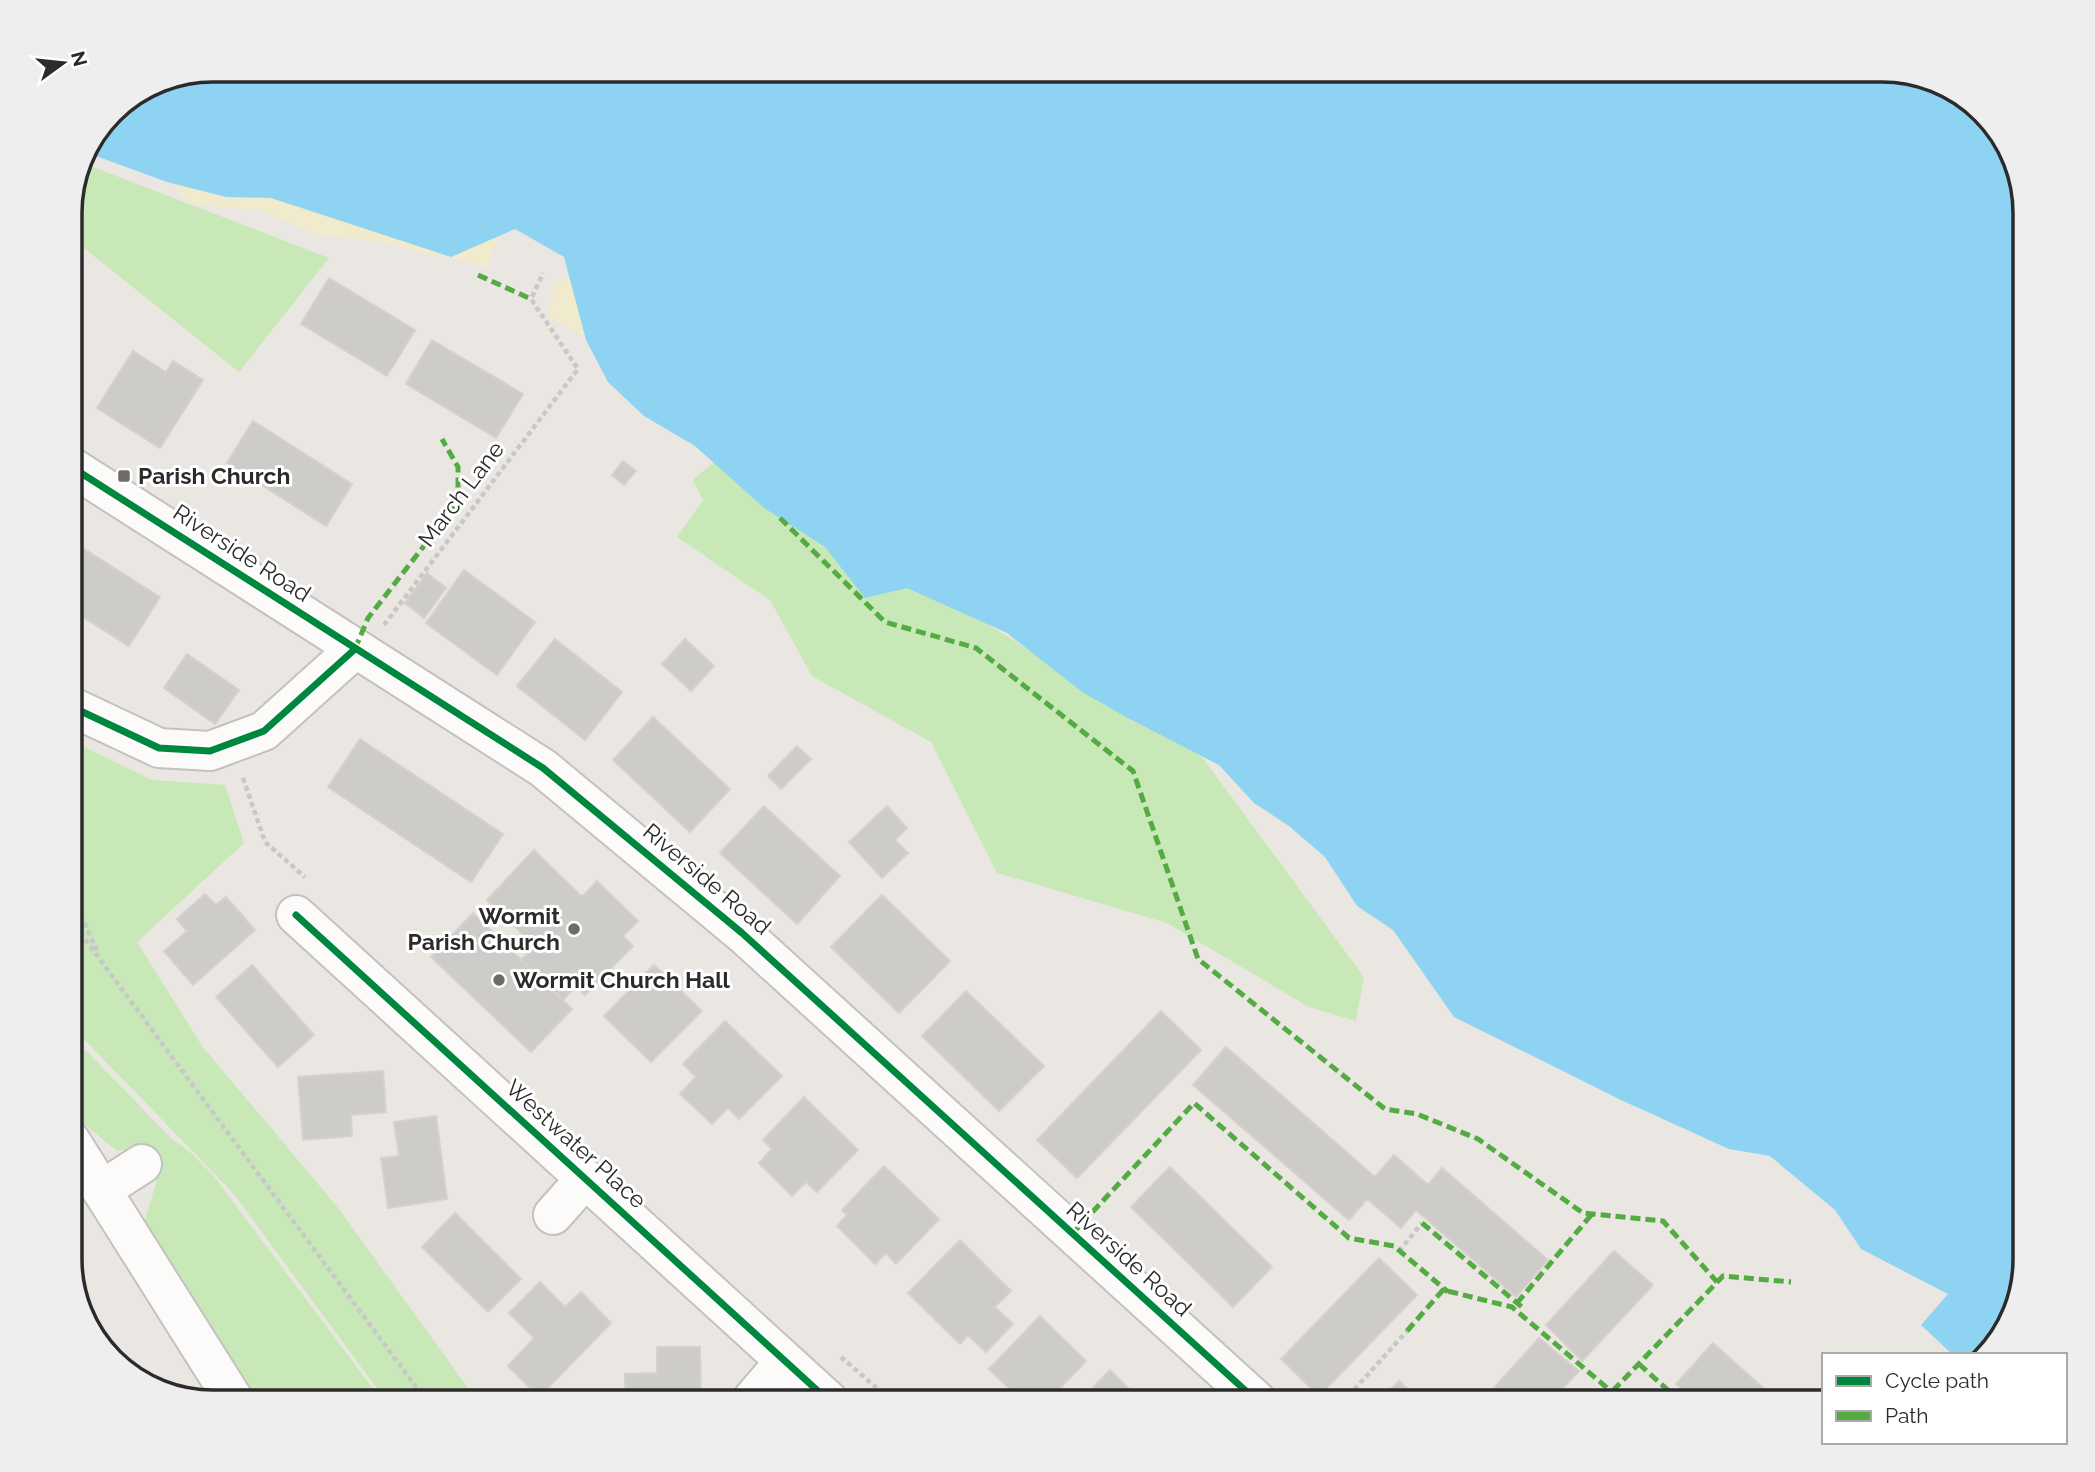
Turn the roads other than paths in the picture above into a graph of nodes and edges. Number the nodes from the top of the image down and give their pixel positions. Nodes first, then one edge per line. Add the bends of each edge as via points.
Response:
1 (83, 474) edge
2 (358, 651) junction
3 (83, 712) edge
4 (296, 915) dead end
5 (83, 1159) edge
6 (142, 1164) dead end
7 (585, 1179) junction
8 (103, 1189) junction
9 (553, 1215) dead end
10 (785, 1361) junction
11 (228, 1390) edge
12 (760, 1390) edge
13 (817, 1390) edge
14 (1245, 1390) edge

1 - 2 street, Riverside Road
2 - 3 street via 264,731 210,751 159,748
2 - 14 street, Riverside Road via 543,768 732,924
4 - 7 street, Westwater Place
5 - 8 street
6 - 8 street
7 - 9 street, Westwater Place
7 - 10 street, Westwater Place
8 - 11 street
10 - 12 street
10 - 13 street, Westwater Place

